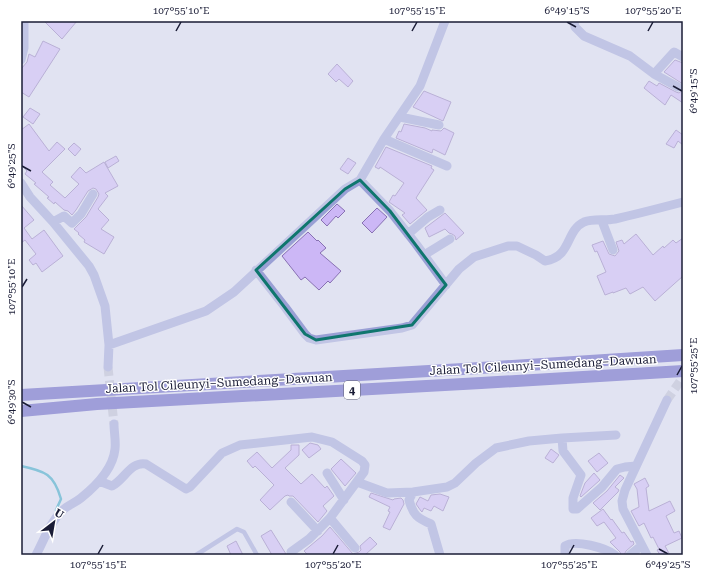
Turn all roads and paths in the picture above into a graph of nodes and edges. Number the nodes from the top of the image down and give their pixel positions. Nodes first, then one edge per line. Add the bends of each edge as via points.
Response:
1 (24, 21) edge
2 (445, 21) edge
3 (574, 21) edge
4 (683, 57) edge
5 (21, 60) edge
6 (654, 74) junction
7 (678, 88) dead end
8 (400, 117) junction
9 (439, 125) dead end
10 (384, 139) junction
11 (446, 166) dead end
12 (360, 180) junction
13 (21, 183) edge
14 (92, 194) dead end
15 (683, 202) edge
16 (440, 210) dead end
17 (602, 221) junction
18 (53, 222) junction
19 (408, 234) junction
20 (450, 239) dead end
21 (613, 250) dead end
22 (424, 255) junction
23 (256, 270) junction
24 (446, 285) junction
25 (109, 345) junction
26 (683, 355) edge
27 (108, 366) tunnel mouth
28 (683, 371) edge
29 (21, 395) edge
30 (667, 400) tunnel mouth
31 (21, 411) edge
32 (114, 424) tunnel mouth
33 (616, 435) dead end
34 (562, 438) junction
35 (636, 466) junction
36 (327, 473) dead end
37 (99, 481) junction
38 (357, 482) junction
39 (413, 492) junction
40 (344, 500) junction
41 (291, 502) dead end
42 (330, 518) junction
43 (318, 531) junction
44 (641, 546) junction
45 (355, 548) dead end
46 (291, 552) dead end
47 (36, 555) edge
48 (197, 555) edge
49 (257, 555) edge
50 (440, 555) edge
51 (566, 555) edge
52 (615, 555) edge
53 (630, 555) edge
54 (646, 555) edge

1 - 5 street via 24,48
2 - 8 street via 420,86
3 - 6 street via 575,27 584,36 630,56
4 - 6 street via 674,52
6 - 7 street
8 - 9 street
8 - 10 street
10 - 11 street
10 - 12 street
12 - 19 street
12 - 23 street via 345,189
13 - 18 street
14 - 18 street via 82,214 72,223 64,216
15 - 17 street
16 - 19 street
17 - 21 street
17 - 24 street via 594,219 584,222 575,230 564,251 551,260 545,261 517,246 508,246 474,257 459,269
18 - 25 street via 94,275 105,306
19 - 22 street
20 - 22 street
22 - 24 street
23 - 24 street via 304,334 316,340 412,325
23 - 25 street via 234,292 206,311
25 - 27 street
26 - 29 highway, Jalan Tol Cileunyi–Sumedang–Dawuan / 4
28 - 31 highway, Jalan Tol Cileunyi–Sumedang–Dawuan / 4 via 97,404
30 - 35 street
32 - 37 street via 113,458
33 - 34 street
34 - 35 street via 563,451 581,475 573,498 573,509 577,509 602,487 617,470
34 - 39 street via 496,448 455,484
35 - 44 street via 622,501 623,509
36 - 40 street
37 - 38 street via 112,486 117,484 132,468 142,463 186,489 230,448 240,444 312,437 332,442 362,461 365,466 364,472
37 - 47 street via 54,519
38 - 39 street via 387,493
38 - 40 street
39 - 50 street via 409,500 412,510 422,520 431,524
40 - 42 street
41 - 43 street
42 - 43 street
42 - 45 street
43 - 46 street
44 - 53 street
44 - 54 street
48 - 49 lane via 237,529 244,532
51 - 52 street via 565,546 574,543 603,548

